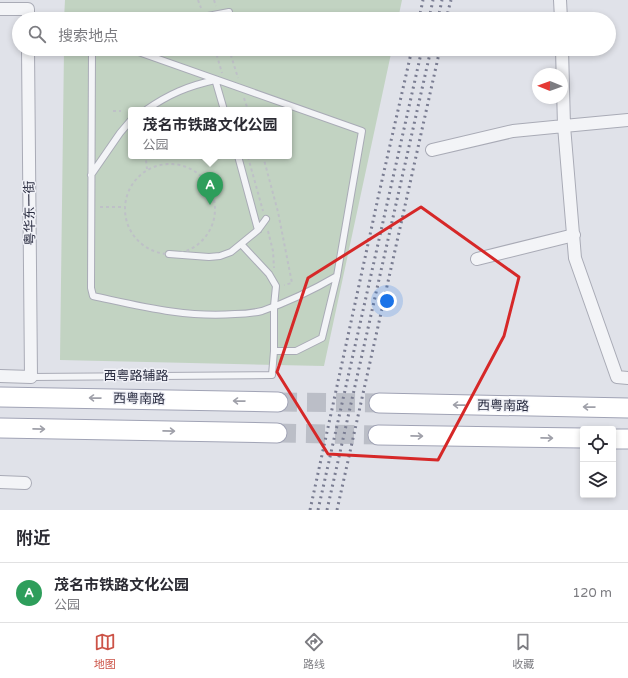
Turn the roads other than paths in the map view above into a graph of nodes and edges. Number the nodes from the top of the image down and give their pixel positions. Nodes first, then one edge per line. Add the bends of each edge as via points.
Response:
1 (560, 0) edge
2 (0, 9) edge
3 (17, 12) edge
4 (561, 12) edge
5 (28, 56) edge
6 (92, 56) edge
7 (149, 56) edge
8 (562, 56) edge
9 (215, 80) junction
10 (150, 107) edge
11 (223, 107) edge
12 (628, 120) edge
13 (128, 124) edge
14 (564, 126) junction
15 (432, 150) dead end
16 (239, 159) edge
17 (91, 175) junction
18 (266, 219) dead end
19 (258, 230) junction
20 (574, 235) junction
21 (241, 244) junction
22 (169, 254) road end
23 (477, 259) dead end
24 (336, 276) junction
25 (274, 306) junction
26 (274, 350) junction
27 (0, 376) edge
28 (31, 376) junction
29 (628, 378) edge
30 (0, 397) edge
31 (278, 402) tunnel mouth
32 (379, 403) tunnel mouth
33 (628, 408) edge
34 (0, 428) edge
35 (277, 433) tunnel mouth
36 (378, 435) tunnel mouth
37 (580, 438) edge
38 (616, 439) edge
39 (628, 439) edge
40 (0, 482) edge
41 (25, 483) dead end

1 - 4 street
2 - 3 street
5 - 28 street, 粤华东一街
6 - 17 lane
7 - 9 lane
8 - 14 street
9 - 10 lane via 182,89
9 - 11 lane
9 - 24 lane via 362,131
12 - 14 street
13 - 17 lane
14 - 15 street via 513,131
14 - 20 street
16 - 19 lane
17 - 25 lane via 93,296 200,316 244,314
18 - 19 lane
19 - 21 lane
20 - 23 street
20 - 29 street via 575,258 617,377
21 - 22 lane via 220,256
21 - 25 lane via 269,274 276,286
24 - 25 lane
24 - 26 lane via 322,338 296,351
25 - 26 lane
26 - 28 lane, 西粤路辅路 via 272,375
27 - 28 street, 西粤路辅路
31 -> 30 main road, 西粤南路
33 -> 32 main road, 西粤南路
34 -> 35 main road
36 -> 37 main road
38 - 39 main road
40 - 41 street

